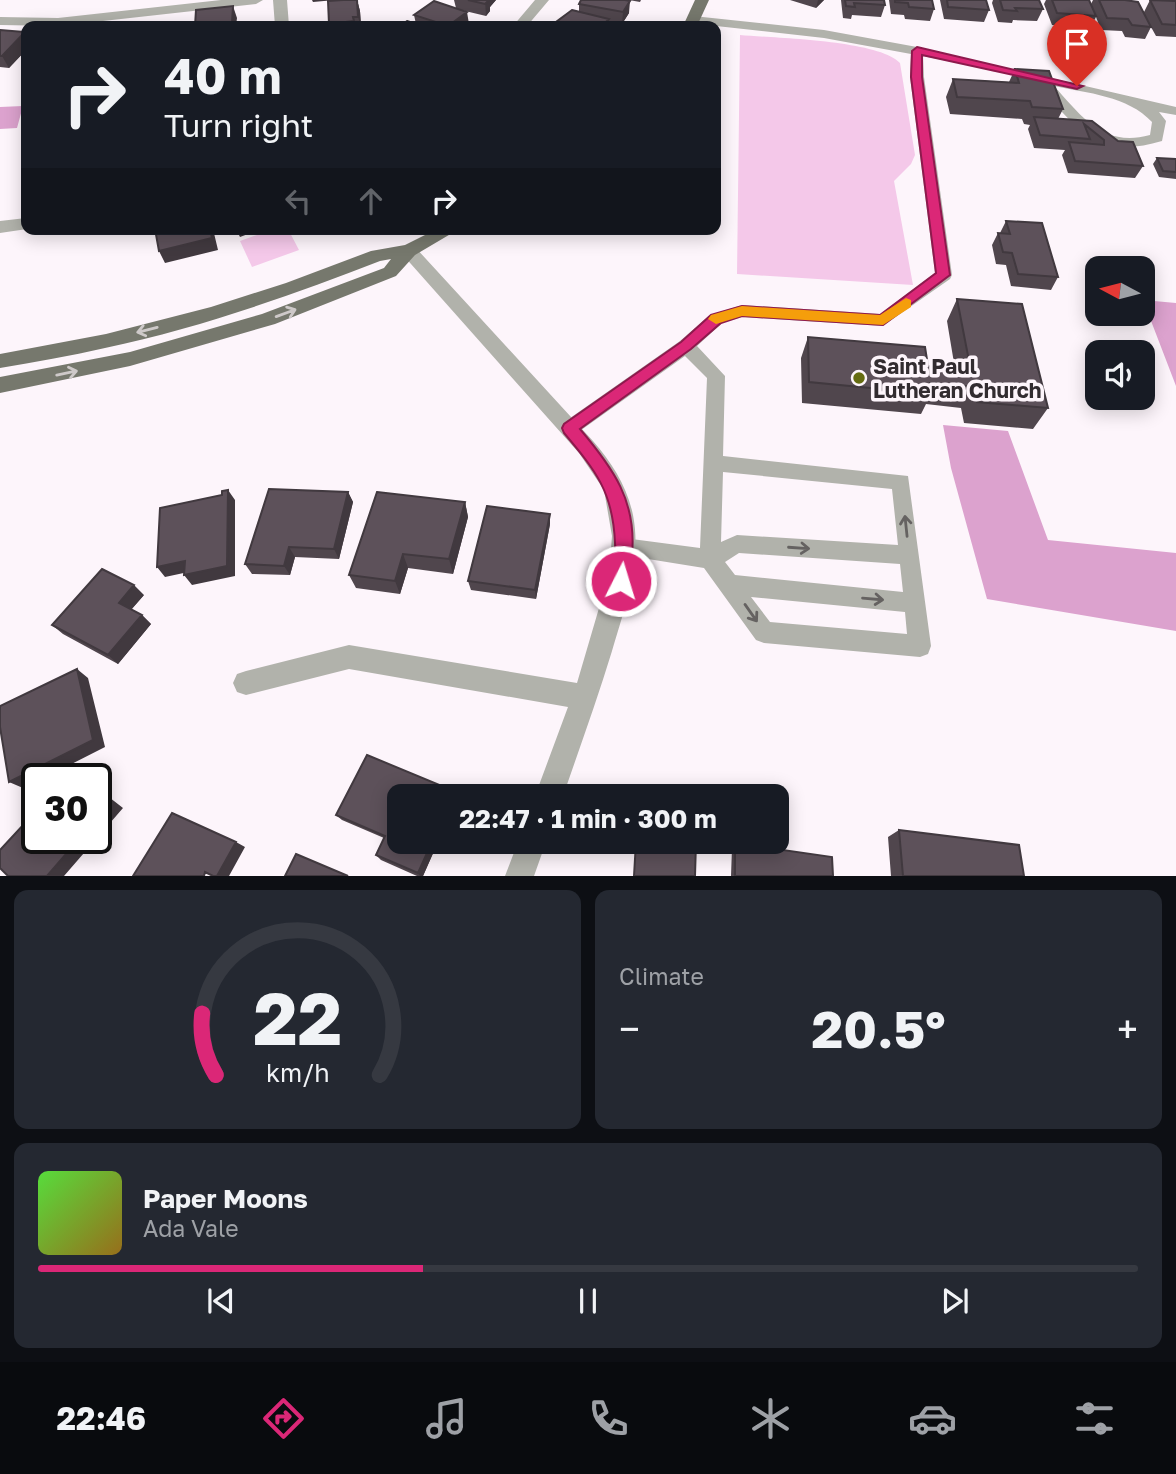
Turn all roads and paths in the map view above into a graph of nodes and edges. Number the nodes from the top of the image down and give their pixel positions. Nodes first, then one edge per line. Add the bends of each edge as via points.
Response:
1 (256, 0) edge
2 (281, 0) edge
3 (542, 0) edge
4 (702, 0) edge
5 (0, 21) edge
6 (21, 21) edge
7 (67, 21) edge
8 (282, 21) edge
9 (524, 21) edge
10 (692, 21) edge
11 (721, 25) edge
12 (917, 51) junction
13 (1040, 78) junction
14 (1176, 102) edge
15 (1145, 106) junction
16 (1176, 111) edge
17 (21, 225) edge
18 (0, 227) edge
19 (440, 235) edge
20 (409, 251) junction
21 (686, 346) junction
22 (0, 361) edge
23 (0, 385) edge
24 (570, 428) junction
25 (715, 463) junction
26 (624, 547) junction
27 (909, 555) junction
28 (710, 559) junction
29 (732, 586) junction
30 (915, 603) junction
31 (246, 683) dead end
32 (586, 697) junction
33 (553, 784) edge
34 (527, 854) edge
35 (519, 876) edge

1 - 7 street
2 - 8 street
3 - 9 street
4 - 10 main road
5 - 6 street
11 - 12 lane via 824,34
12 - 13 lane
12 - 21 lane via 943,275 883,320 742,311 716,319
13 - 15 lane
13 - 15 lane via 1084,128 1117,145 1139,146 1157,138 1159,121
14 - 15 lane
15 - 16 lane
17 - 18 street
19 - 20 main road
20 -> 22 main road via 377,255 213,313 106,341
23 -> 20 main road via 130,359 268,319 390,272
20 - 24 street
21 - 24 lane
21 - 25 lane via 716,376
24 - 26 street via 603,467 617,495
27 -> 25 lane via 901,482
25 - 28 lane
26 - 28 lane
26 - 32 street via 621,581
28 -> 27 lane via 737,544
27 - 30 lane
28 - 29 lane
29 -> 30 lane
29 -> 30 lane via 764,632 920,646
31 - 32 street via 349,657
32 - 33 street
34 - 35 street

